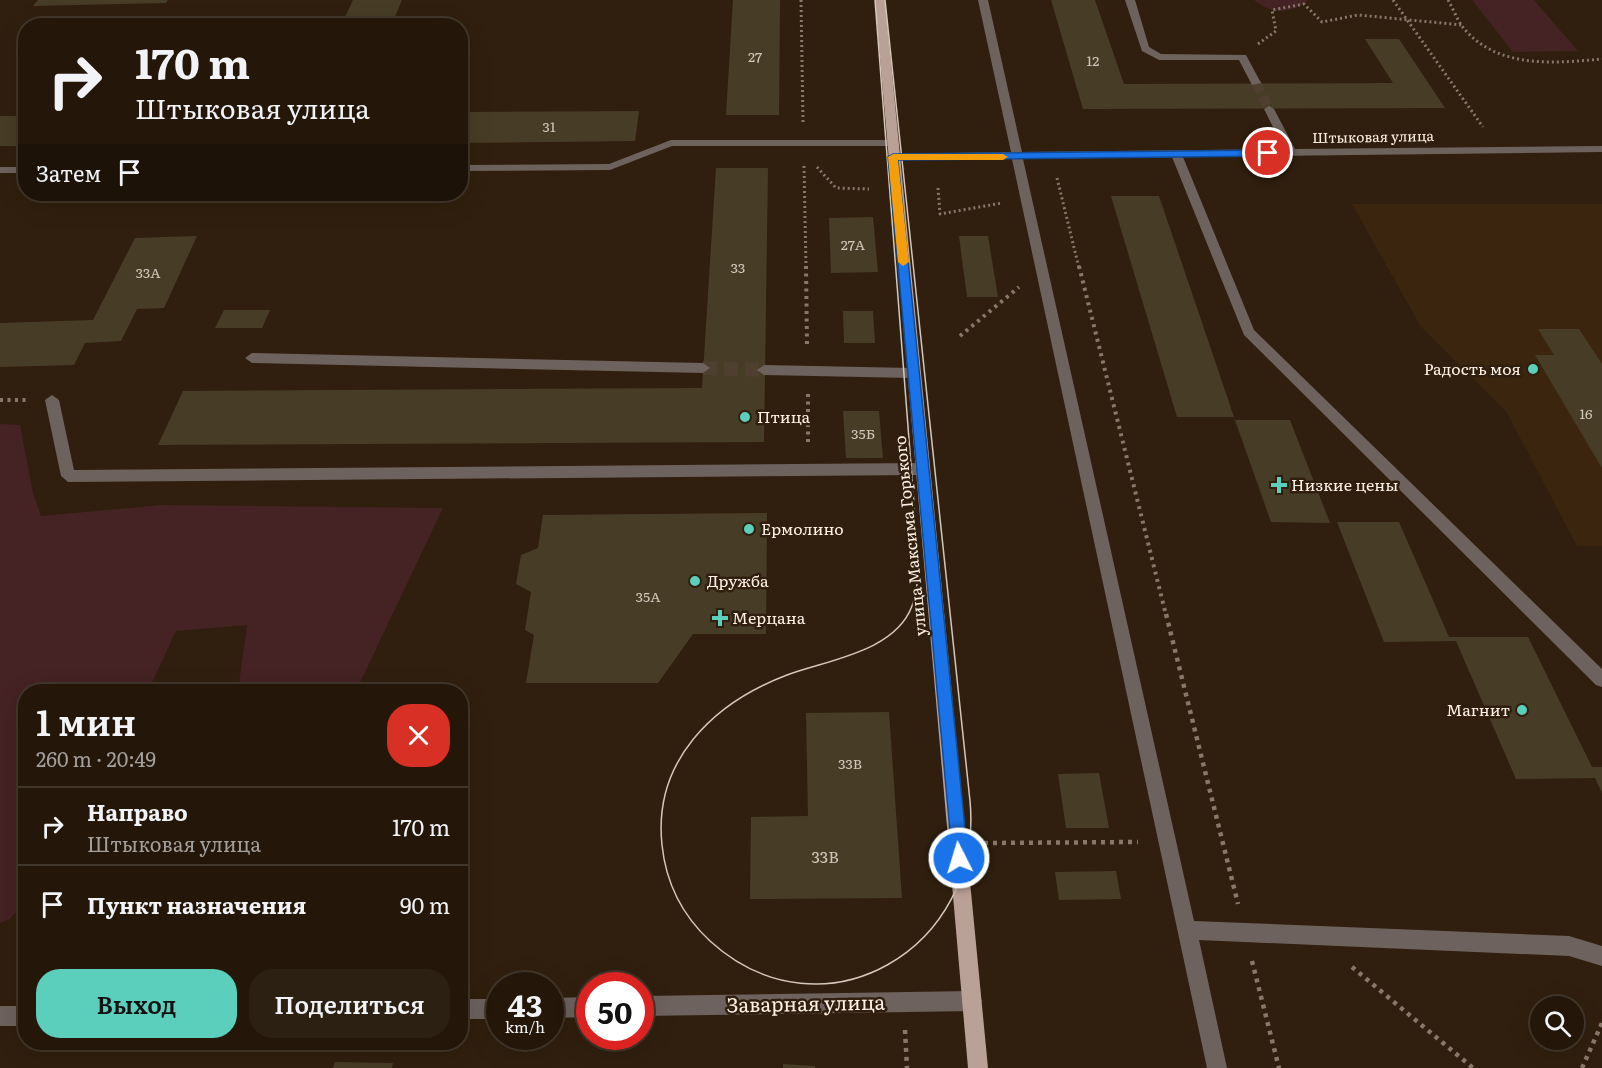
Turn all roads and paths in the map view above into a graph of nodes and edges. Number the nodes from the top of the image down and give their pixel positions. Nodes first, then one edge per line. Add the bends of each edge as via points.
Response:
1 (801, 0) edge
2 (880, 0) edge
3 (983, 0) edge
4 (1130, 0) edge
5 (1393, 0) edge
6 (1448, 0) edge
7 (1407, 20) junction
8 (1462, 25) junction
9 (1242, 57) junction
10 (1602, 59) edge
11 (1256, 83) tunnel mouth
12 (1269, 109) tunnel mouth
13 (804, 148) junction
14 (1602, 149) edge
15 (892, 150) junction
16 (1499, 150) junction
17 (1291, 153) junction
18 (1177, 155) junction
19 (1017, 157) junction
20 (1052, 157) junction
21 (468, 168) edge
22 (0, 170) edge
23 (18, 170) edge
24 (938, 188) dead end
25 (869, 189) dead end
26 (1026, 198) junction
27 (1041, 268) junction
28 (960, 336) dead end
29 (252, 358) dead end
30 (703, 368) tunnel mouth
31 (764, 370) tunnel mouth
32 (807, 370) junction
33 (912, 373) junction
34 (52, 400) dead end
35 (921, 469) junction
36 (809, 470) junction
37 (1602, 680) edge
38 (1166, 841) junction
39 (958, 843) junction
40 (1185, 930) junction
41 (1245, 933) junction
42 (1315, 936) junction
43 (1602, 956) edge
44 (972, 1001) junction
45 (904, 1002) junction
46 (654, 1006) edge
47 (468, 1009) edge
48 (486, 1009) edge
49 (0, 1016) edge
50 (18, 1016) edge
51 (1602, 1023) edge
52 (907, 1068) edge
53 (978, 1068) edge
54 (1217, 1068) edge
55 (1279, 1068) edge
56 (1473, 1068) edge
57 (1582, 1068) edge

1 - 13 path
2 - 15 main road, улица Максима Горького
3 - 19 street
4 - 9 street via 1145,49 1159,57
5 - 7 path
6 - 8 path
7 - 8 path
7 - 9 path via 1358,15 1322,22 1304,4 1272,10 1276,31
7 - 16 path
8 - 10 path via 1477,41 1532,64
9 - 11 street
12 - 17 street
13 - 15 street, Штыковая улица
13 - 21 street, Штыковая улица via 671,143 610,167
13 - 25 path via 836,188
13 - 32 path
14 - 16 street, Штыковая улица
15 - 19 street, Штыковая улица
15 - 33 main road, улица Максима Горького
16 - 17 street, Штыковая улица
17 - 18 street, Штыковая улица
18 - 20 street, Штыковая улица
18 - 37 street via 1249,332
19 - 20 street, Штыковая улица
19 - 26 street
20 - 41 path
22 - 23 street
24 - 26 path via 940,214
26 - 27 street
27 - 28 path
27 - 38 street
29 - 30 street
31 - 32 street
32 - 33 street
32 - 36 path
33 - 35 main road, улица Максима Горького
34 - 36 street via 68,476
35 - 36 street
35 - 39 main road, улица Максима Горького
38 - 39 path
38 - 40 street
39 - 44 main road, улица Максима Горького
40 - 41 street
40 - 54 street
41 - 42 street
41 - 55 path
42 - 43 street via 1569,946
42 - 56 path
44 - 45 street, Заварная улица
44 - 53 main road, улица Максима Горького
45 - 46 street, Заварная улица
45 - 52 path
47 - 48 street
49 - 50 street
51 - 57 path

